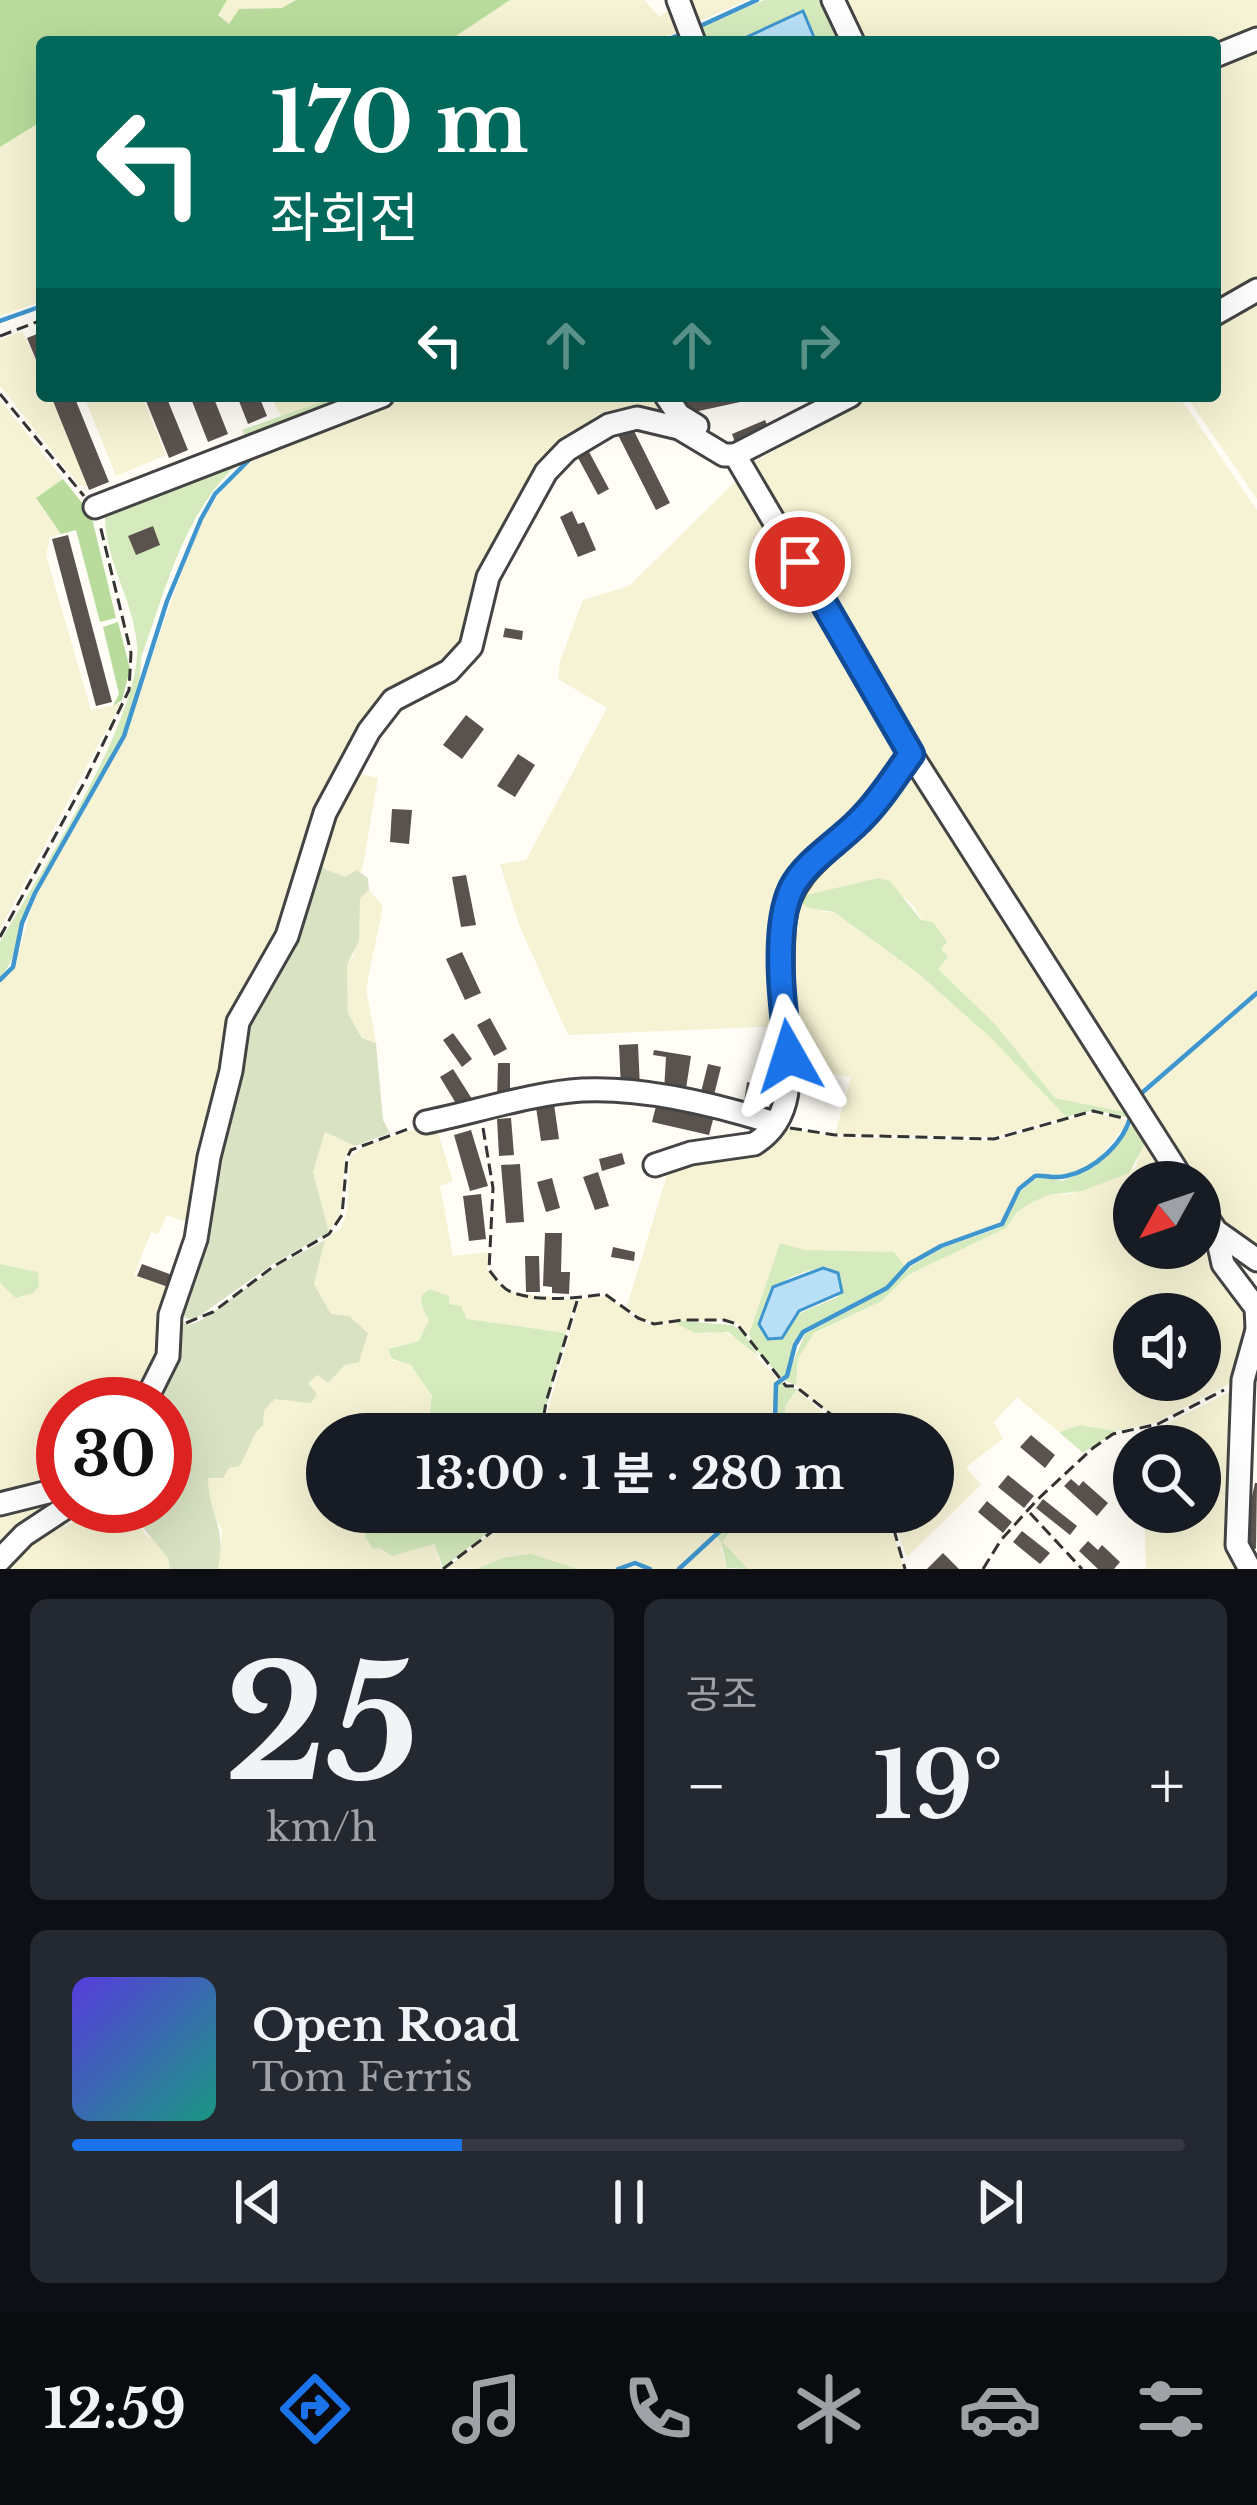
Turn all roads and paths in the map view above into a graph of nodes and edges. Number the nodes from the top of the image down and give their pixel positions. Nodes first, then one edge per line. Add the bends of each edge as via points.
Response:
1 (678, 0) edge
2 (833, 0) edge
3 (692, 36) edge
4 (850, 36) edge
5 (1257, 39) edge
6 (1221, 54) edge
7 (1257, 290) edge
8 (1221, 311) edge
9 (36, 322) edge
10 (0, 336) edge
11 (0, 394) edge
12 (366, 402) edge
13 (670, 402) edge
14 (835, 402) edge
15 (726, 447) junction
16 (95, 507) junction
17 (911, 754) junction
18 (0, 937) edge
19 (480, 1111) junction
20 (426, 1122) joint
21 (774, 1123) junction
22 (1151, 1132) junction
23 (1170, 1161) edge
24 (656, 1165) dead end
25 (1221, 1235) edge
26 (1221, 1255) edge
27 (1257, 1260) edge
28 (578, 1298) junction
29 (170, 1315) junction
30 (1257, 1329) edge
31 (158, 1377) edge
32 (1243, 1380) junction
33 (544, 1413) edge
34 (829, 1413) edge
35 (36, 1493) edge
36 (0, 1504) edge
37 (1029, 1512) junction
38 (36, 1527) edge
39 (490, 1533) edge
40 (895, 1533) edge
41 (0, 1560) edge
42 (443, 1569) edge
43 (905, 1569) edge
44 (983, 1569) edge
45 (1082, 1569) edge
46 (1250, 1569) edge

1 - 3 street
2 - 4 street
5 - 6 street
7 - 8 street
9 - 10 path
11 - 16 path
12 - 16 street
13 - 15 street
14 - 15 street
15 - 17 street
15 - 29 street via 724,455 664,422 637,418 567,450 546,472 488,577 471,647 449,671 380,713 325,812 287,936 238,1022 196,1239
16 - 18 path via 130,653 129,690
17 - 21 street via 790,892 783,988 790,1079
17 - 22 street
19 - 20 street
19 - 21 street via 580,1090 641,1093
19 - 28 path via 493,1187 489,1270 506,1290
20 - 29 path via 351,1150 342,1215 329,1234 199,1319
21 - 22 path via 835,1135 994,1139 1093,1111
21 - 24 street via 754,1144
22 - 23 street
25 - 27 street
26 - 30 street via 1256,1308
28 - 33 path
28 - 34 path via 605,1294 654,1324 737,1324 786,1386
29 - 31 street via 168,1356
30 - 32 street
32 - 37 path via 1158,1424 1113,1434
32 - 46 street via 1238,1545
35 - 36 street
37 - 44 path
37 - 45 path
38 - 41 street
39 - 42 path
40 - 43 path

